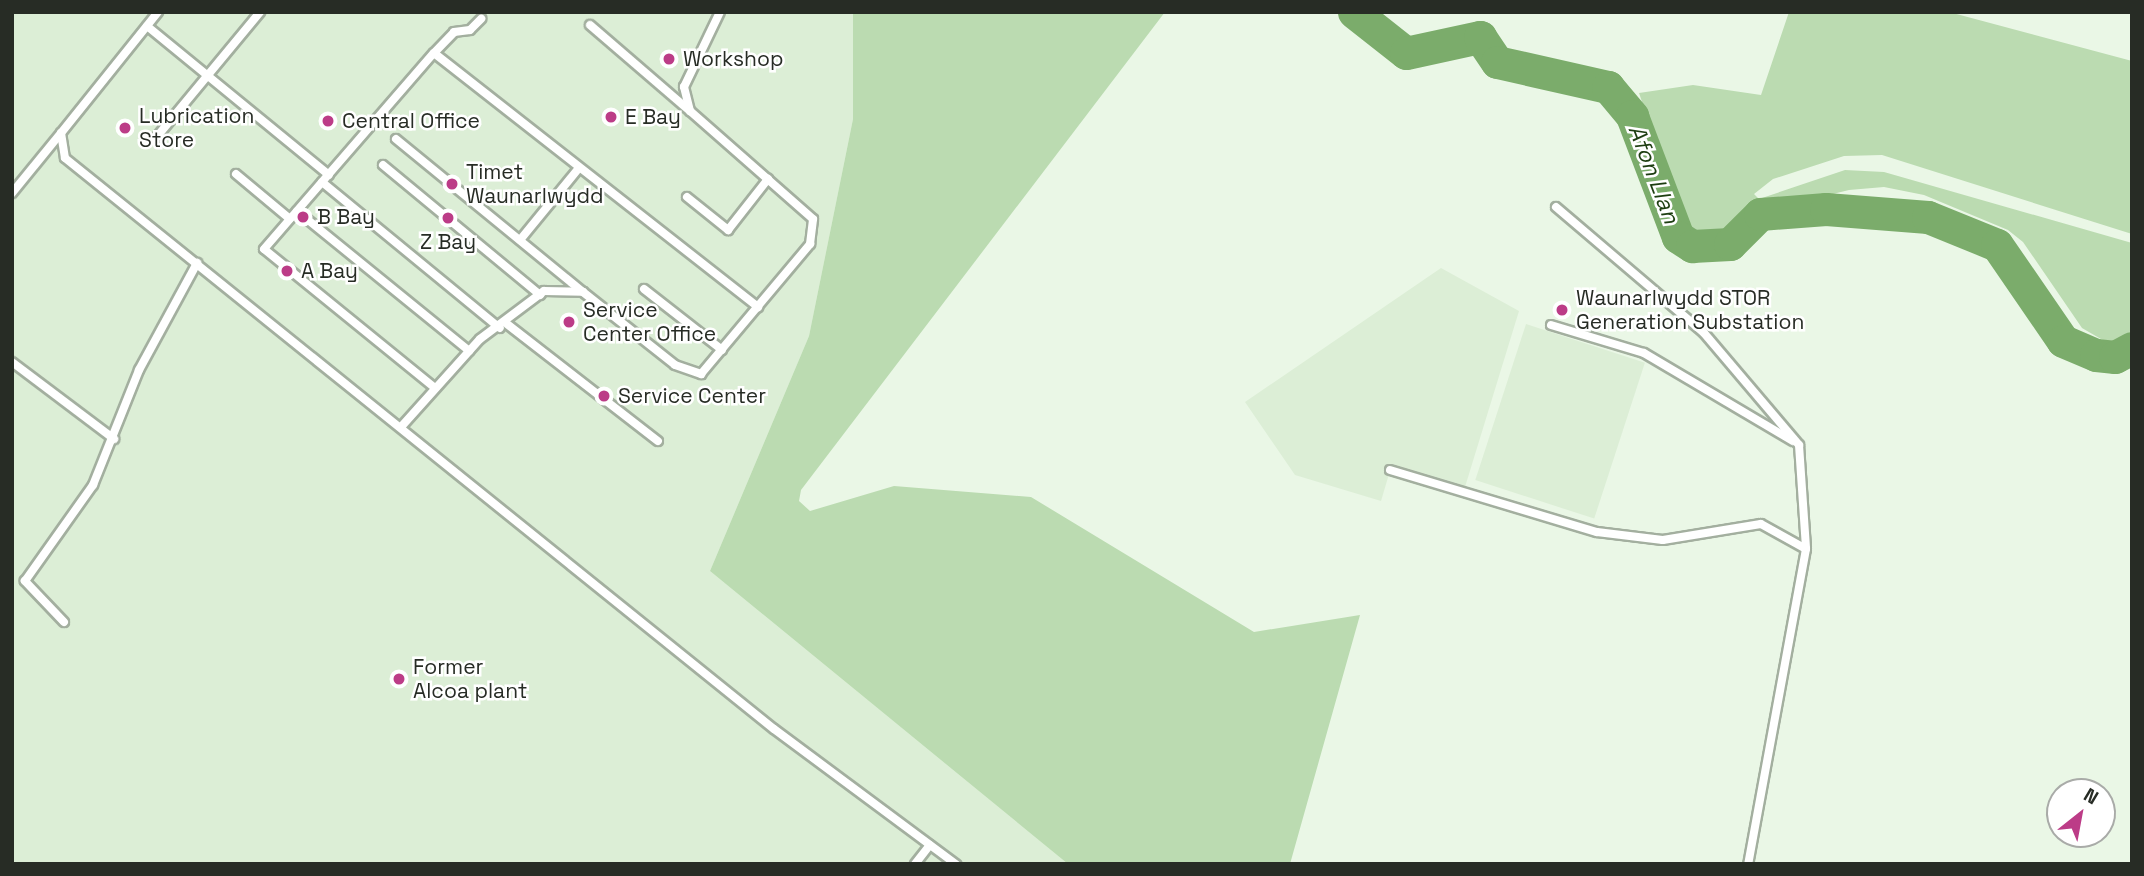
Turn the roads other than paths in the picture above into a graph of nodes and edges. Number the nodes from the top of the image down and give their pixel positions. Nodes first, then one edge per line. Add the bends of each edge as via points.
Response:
1 (158, 12) edge
2 (260, 12) edge
3 (720, 12) edge
4 (481, 19) dead end
5 (590, 25) dead end
6 (147, 26) junction
7 (434, 53) junction
8 (207, 75) junction
9 (690, 111) junction
10 (61, 133) junction
11 (155, 139) dead end
12 (396, 139) dead end
13 (383, 165) dead end
14 (579, 168) junction
15 (236, 174) dead end
16 (326, 178) junction
17 (768, 179) junction
18 (12, 193) edge
19 (687, 197) dead end
20 (1556, 207) dead end
21 (297, 211) junction
22 (290, 219) junction
23 (520, 240) junction
24 (197, 263) junction
25 (644, 289) dead end
26 (583, 292) junction
27 (540, 295) junction
28 (758, 307) junction
29 (1551, 325) dead end
30 (503, 326) junction
31 (722, 350) junction
32 (469, 351) junction
33 (12, 362) edge
34 (435, 388) junction
35 (401, 427) junction
36 (114, 439) junction
37 (657, 442) dead end
38 (1799, 445) junction
39 (1390, 470) dead end
40 (1806, 549) junction
41 (64, 622) dead end
42 (930, 845) junction
43 (915, 864) edge
44 (956, 864) edge
45 (1748, 864) edge

1 - 6 lane
2 - 8 lane
3 - 9 lane via 684,87
4 - 7 lane via 470,30 454,32
5 - 9 lane
6 - 8 lane
6 - 10 lane
7 - 14 lane
7 - 16 lane
8 - 11 lane
8 - 16 lane
9 - 17 lane
10 - 18 lane
10 - 24 lane via 65,158
12 - 23 lane
13 - 27 lane
14 - 23 lane
14 - 28 lane
15 - 22 lane
16 - 21 lane
16 - 30 lane
17 - 19 lane via 728,230
17 - 28 lane via 813,219 810,244
20 - 38 lane via 1704,333
21 - 22 lane
21 - 32 lane
22 - 34 lane via 264,249
23 - 26 lane
24 - 35 lane
24 - 36 lane via 139,370
25 - 31 lane
26 - 27 lane
26 - 31 lane via 675,365 701,374
27 - 30 lane
28 - 31 lane
29 - 38 lane via 1644,353
30 - 32 lane
30 - 37 lane
32 - 34 lane
33 - 36 lane
34 - 35 lane
35 - 42 lane via 774,729
36 - 41 lane via 93,485 24,581
38 - 40 lane
39 - 40 lane via 1597,533 1663,540 1761,524
40 - 45 lane
42 - 43 lane
42 - 44 lane

